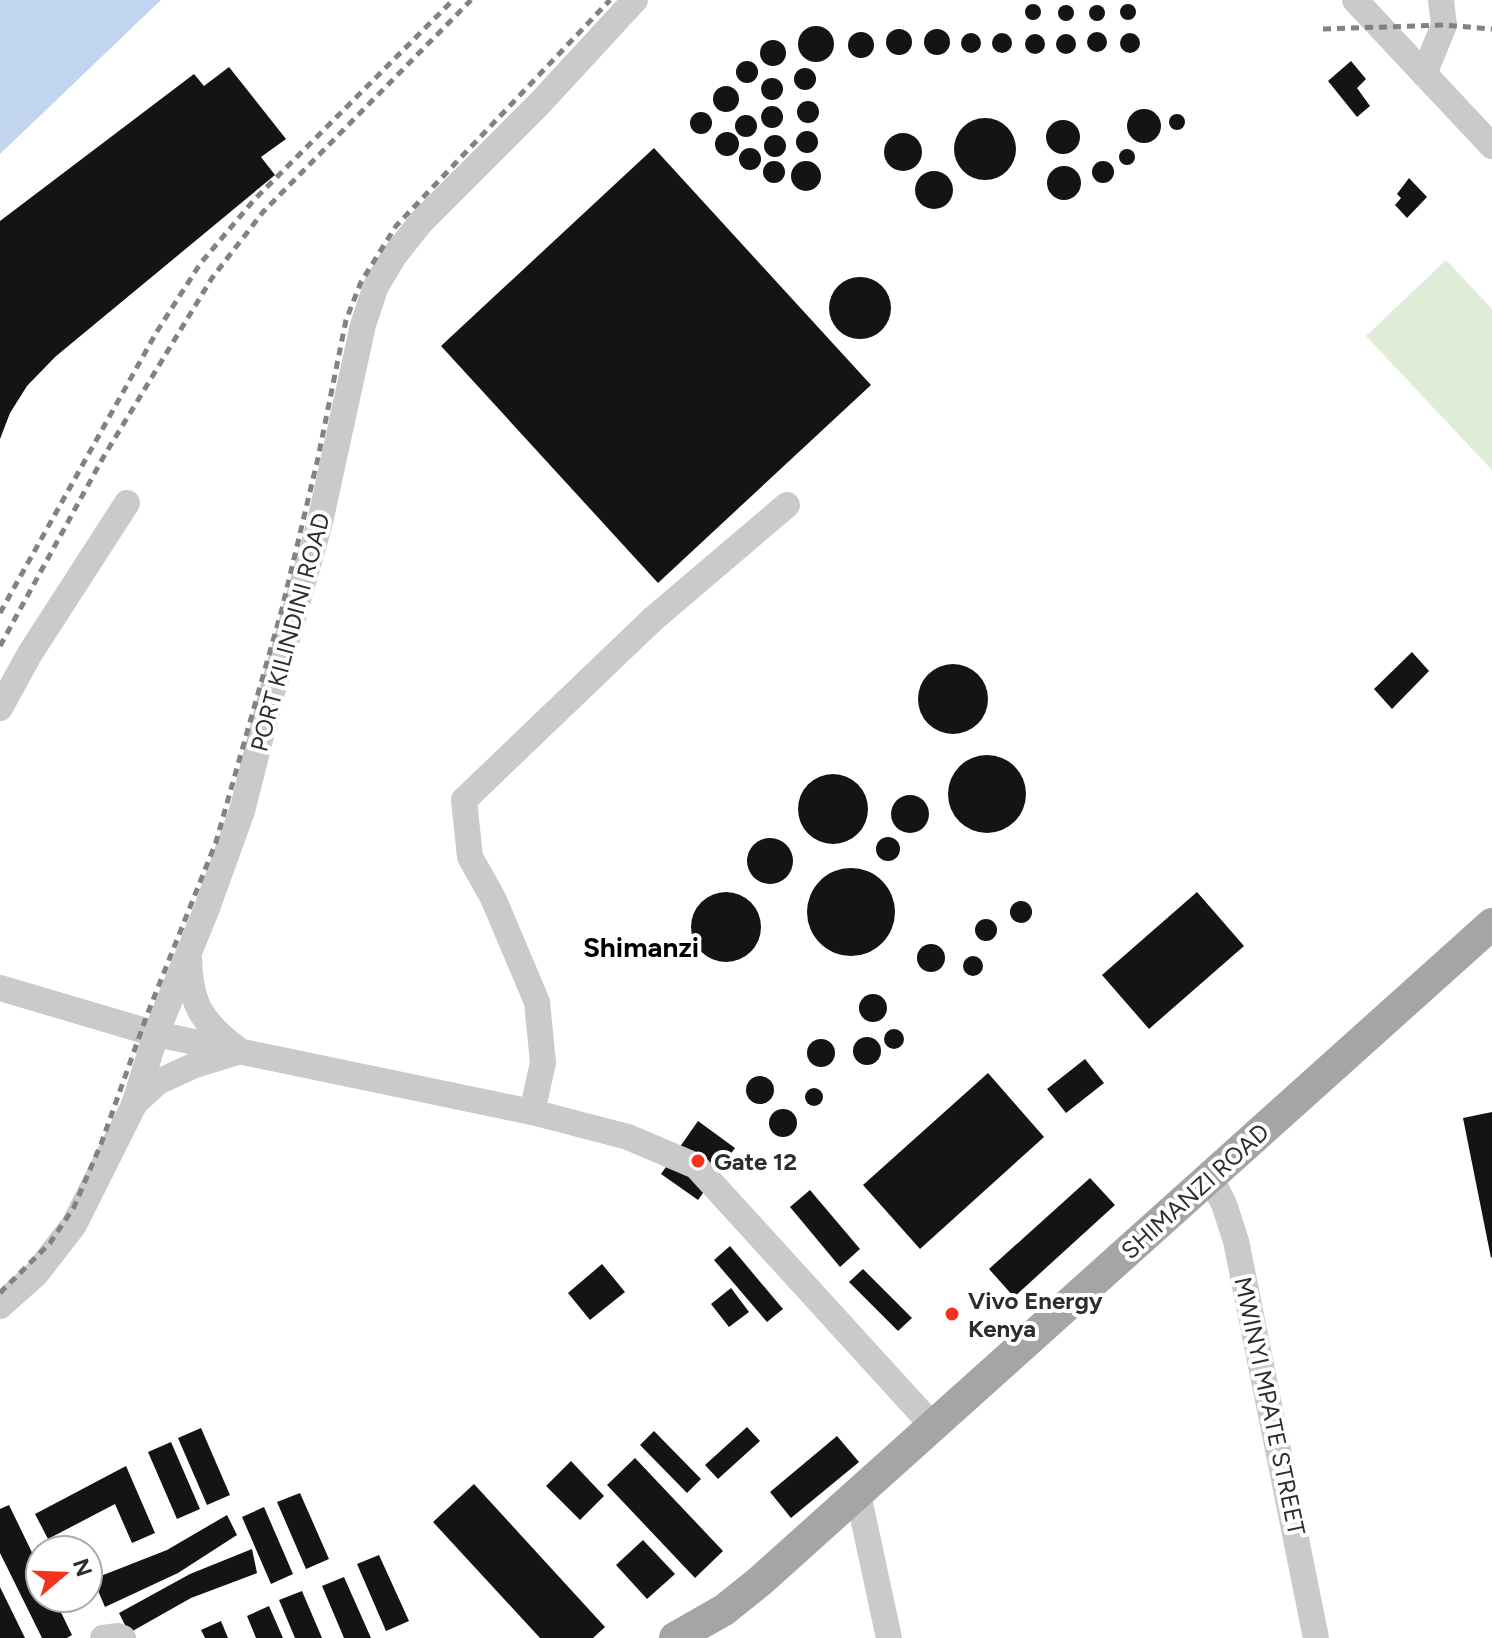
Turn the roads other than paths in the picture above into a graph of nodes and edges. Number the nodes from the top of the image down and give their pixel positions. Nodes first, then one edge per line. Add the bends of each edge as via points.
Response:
1 (635, 0) edge
2 (1355, 0) edge
3 (1441, 0) edge
4 (1424, 74) junction
5 (1492, 146) edge
6 (127, 503) dead end
7 (787, 505) dead end
8 (0, 708) edge
9 (1492, 924) edge
10 (189, 953) junction
11 (0, 988) edge
12 (156, 1034) junction
13 (240, 1051) junction
14 (134, 1105) junction
15 (532, 1112) junction
16 (1210, 1177) junction
17 (0, 1306) edge
18 (933, 1426) junction
19 (858, 1494) junction
20 (103, 1638) edge
21 (123, 1638) edge
22 (675, 1638) edge
23 (889, 1638) edge
24 (1316, 1638) edge

1 - 10 street, PORT KILINDINI ROAD via 421,222 376,286 320,522 242,811
2 - 4 street
3 - 4 street via 1444,25
4 - 5 street
6 - 8 street
7 - 15 street via 653,619 464,800 470,857 537,1002 543,1063
9 - 16 main road, SHIMANZI ROAD
10 - 12 street, PORT KILINDINI ROAD
10 - 13 street via 189,986 211,1030
11 - 12 street
12 - 13 street
12 - 14 street, PORT KILINDINI ROAD
13 - 14 street via 158,1082
13 - 15 street
14 - 17 street, PORT KILINDINI ROAD via 74,1225 36,1274
15 - 18 street via 628,1137 696,1166
16 - 18 main road, SHIMANZI ROAD
16 - 24 street, MWINYI MPATE STREET via 1236,1241
18 - 19 main road, SHIMANZI ROAD
19 - 22 main road, SHIMANZI ROAD via 724,1610
19 - 23 street
20 - 21 street

